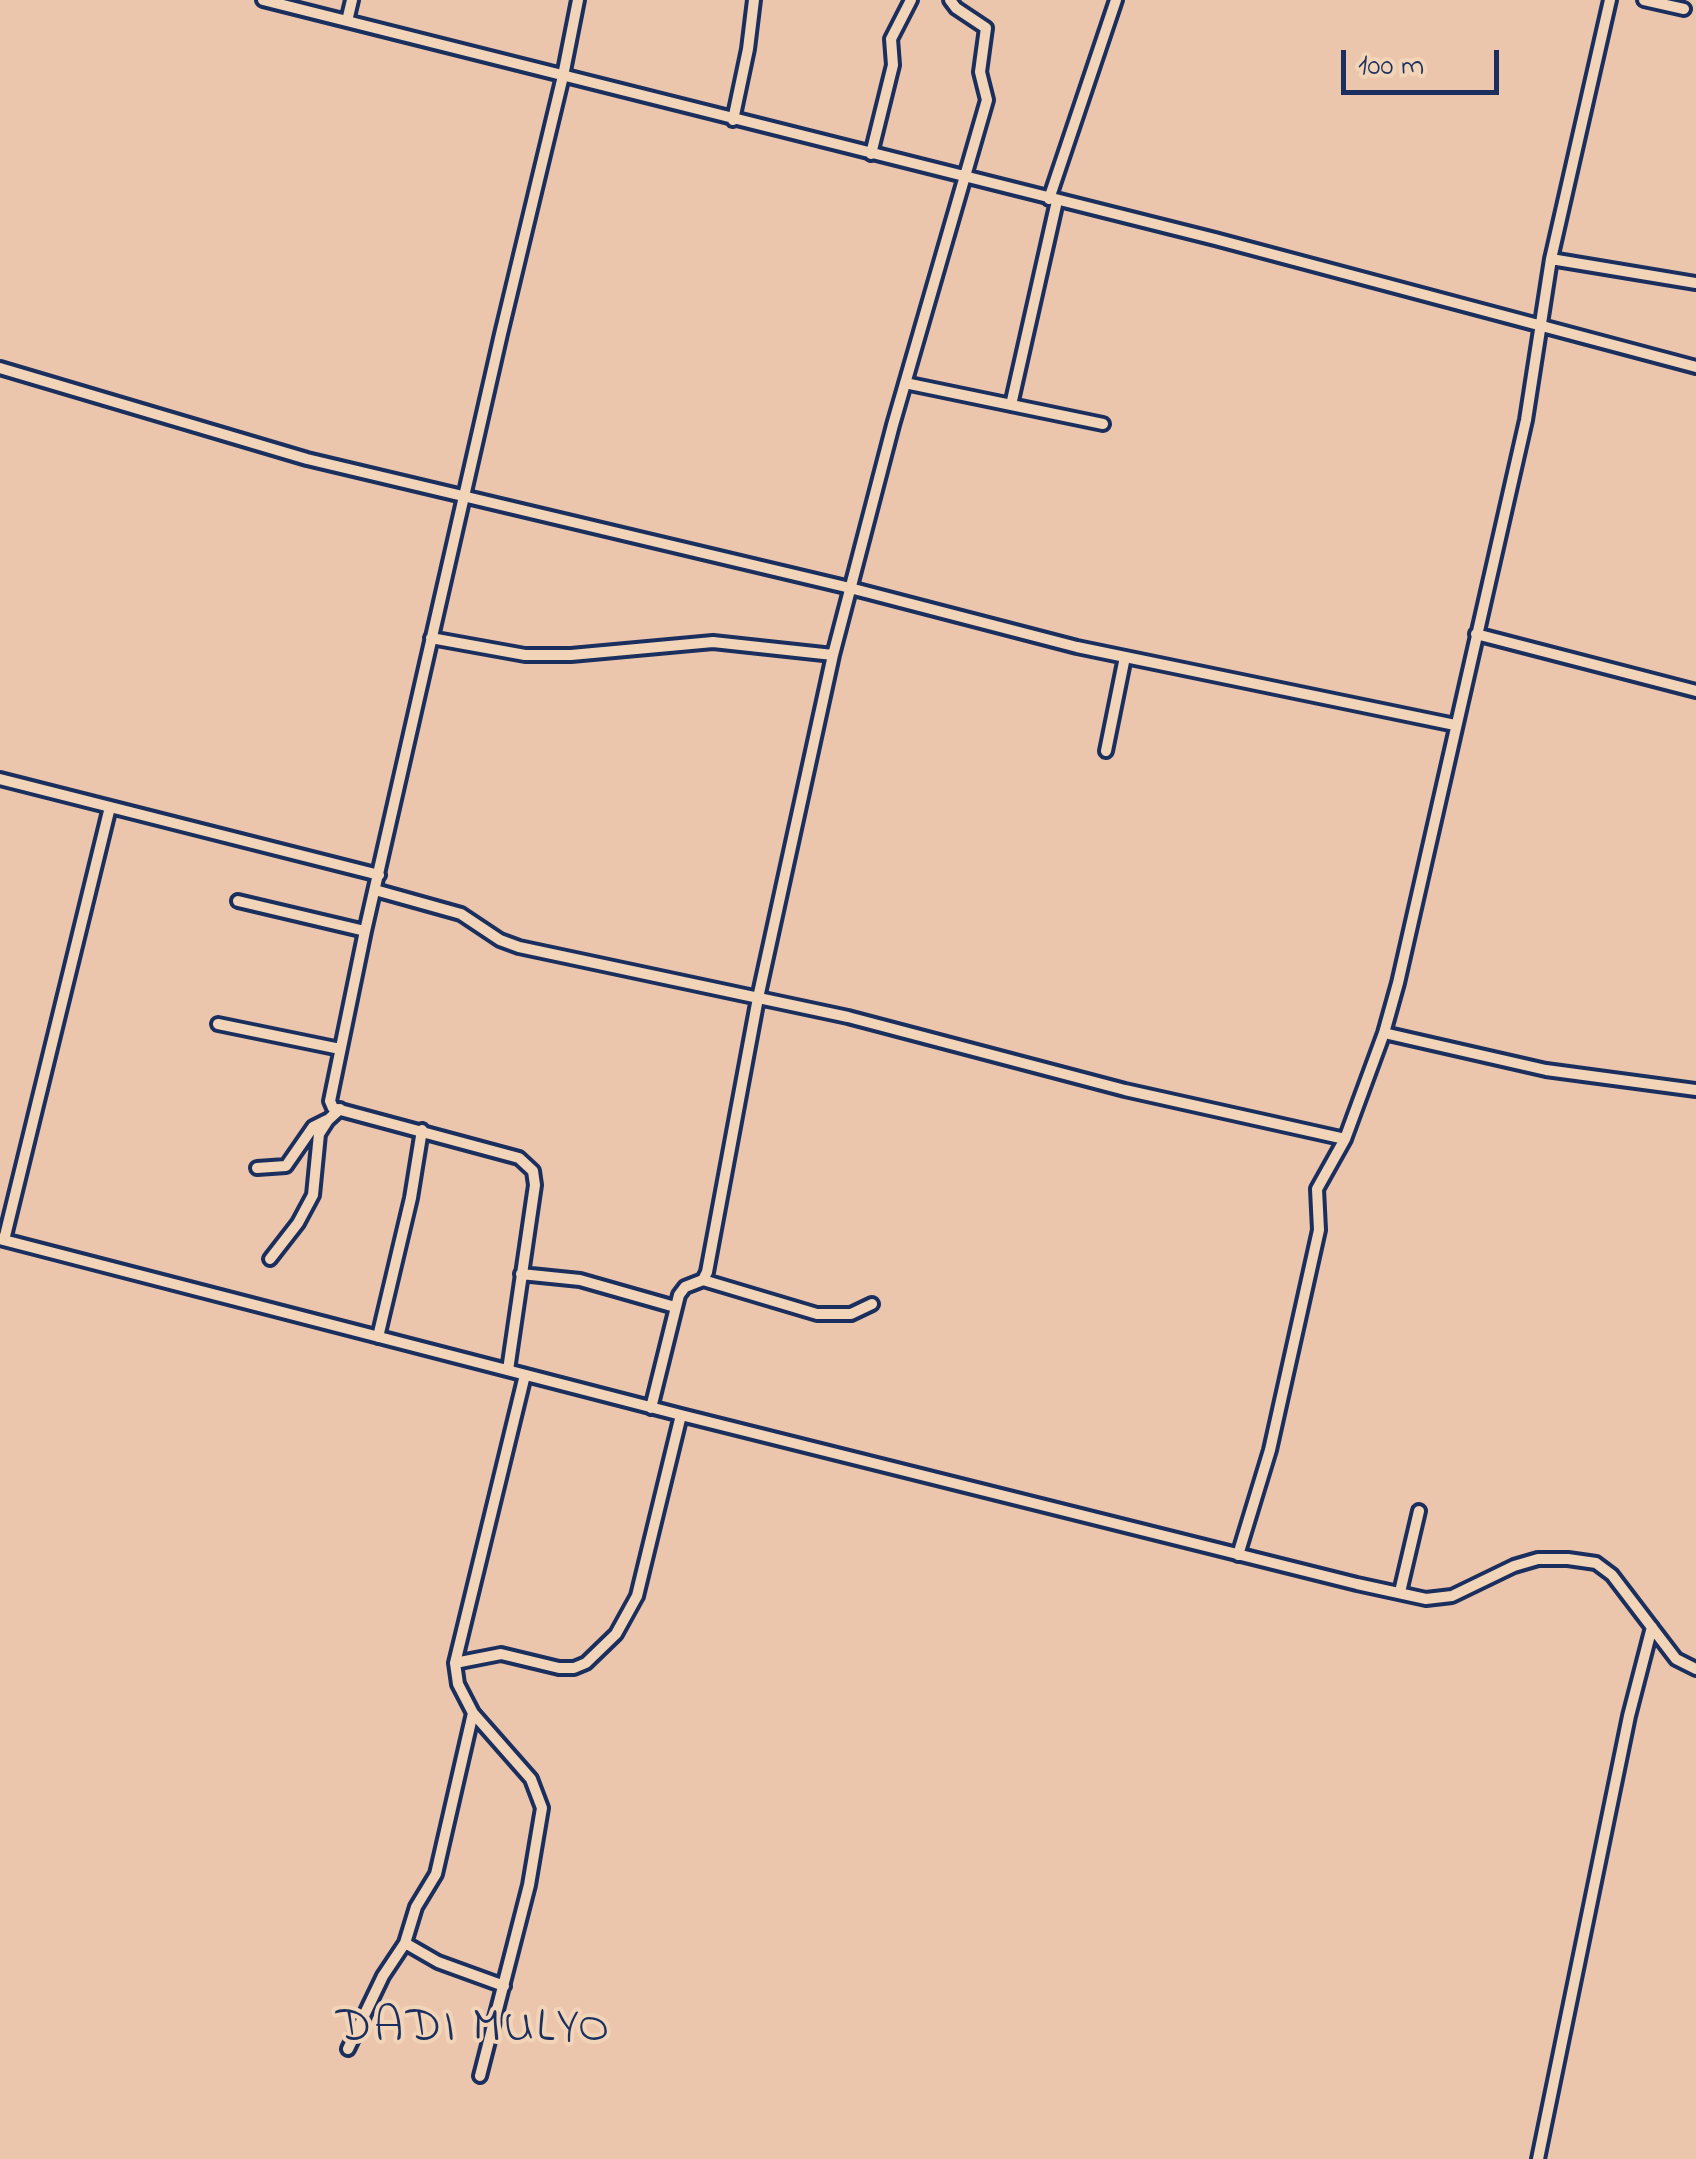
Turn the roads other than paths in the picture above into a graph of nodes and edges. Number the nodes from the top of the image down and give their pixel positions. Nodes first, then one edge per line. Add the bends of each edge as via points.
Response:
1 (265, 0) edge
2 (352, 0) edge
3 (578, 0) edge
4 (754, 0) edge
5 (911, 0) edge
6 (950, 0) edge
7 (1116, 0) edge
8 (1610, 0) edge
9 (1644, 0) edge
10 (1684, 9) dead end
11 (347, 21) junction
12 (563, 76) junction
13 (733, 120) junction
14 (871, 154) junction
15 (965, 178) junction
16 (1053, 200) junction
17 (1551, 259) junction
18 (1696, 283) edge
19 (1542, 326) junction
20 (1696, 367) edge
21 (0, 368) edge
22 (906, 382) junction
23 (1011, 404) junction
24 (1103, 424) dead end
25 (464, 496) junction
26 (850, 588) junction
27 (1476, 634) junction
28 (432, 638) junction
29 (834, 656) junction
30 (1125, 657) junction
31 (1696, 691) edge
32 (1455, 725) junction
33 (1106, 750) dead end
34 (0, 779) edge
35 (110, 807) junction
36 (379, 875) junction
37 (376, 890) junction
38 (238, 900) dead end
39 (365, 931) junction
40 (758, 998) junction
41 (218, 1024) dead end
42 (1384, 1034) junction
43 (340, 1049) junction
44 (1696, 1090) edge
45 (340, 1110) junction
46 (328, 1120) junction
47 (422, 1130) junction
48 (1345, 1138) junction
49 (257, 1168) dead end
50 (2, 1239) edge
51 (270, 1259) dead end
52 (521, 1274) junction
53 (702, 1280) junction
54 (872, 1304) dead end
55 (675, 1307) junction
56 (378, 1337) junction
57 (508, 1370) junction
58 (525, 1375) junction
59 (652, 1408) junction
60 (681, 1415) junction
61 (1419, 1511) dead end
62 (1238, 1555) junction
63 (1400, 1592) junction
64 (1652, 1627) junction
65 (455, 1664) junction
66 (1696, 1668) edge
67 (473, 1713) junction
68 (406, 1943) junction
69 (504, 1986) junction
70 (348, 2049) dead end
71 (480, 2076) dead end
72 (1538, 2159) edge

1 - 11 street
2 - 11 street
3 - 12 street
4 - 13 street
5 - 14 street via 891,39 894,65
6 - 15 street via 986,34 980,72 988,100
7 - 16 street
8 - 17 street
9 - 10 street
11 - 12 street
12 - 13 street
12 - 25 street
13 - 14 street
14 - 15 street
15 - 16 street
15 - 22 street
16 - 19 street
16 - 23 street
17 - 18 street
17 - 19 street
19 - 20 street
19 - 27 street
21 - 25 street via 253,444
22 - 23 street
22 - 26 street
23 - 24 street
25 - 26 street
25 - 28 street
26 - 29 street
26 - 30 street
27 - 31 street
27 - 32 street
28 - 29 street via 525,655 713,642
28 - 36 street
29 - 40 street
30 - 32 street
30 - 33 street
32 - 42 street
34 - 35 street
35 - 36 street
35 - 50 street
36 - 37 street
37 - 39 street
37 - 40 street via 460,914 510,944
38 - 39 street
39 - 43 street
40 - 48 street
40 - 53 street
41 - 43 street
42 - 44 street via 1546,1070
42 - 48 street
43 - 45 street via 330,1100
45 - 46 street
45 - 47 street
46 - 49 street via 313,1127 286,1166
46 - 51 street via 320,1134 313,1195
47 - 52 street via 518,1158 533,1171
47 - 56 street
48 - 62 street via 1317,1189 1319,1230 1270,1450
50 - 56 street
52 - 55 street via 580,1280
52 - 57 street
53 - 54 street via 816,1314 851,1314
53 - 55 street via 682,1290
55 - 59 street
56 - 57 street
57 - 58 street
58 - 59 street
58 - 65 street
59 - 60 street
60 - 62 street
60 - 65 street via 624,1626 574,1668 502,1654
61 - 63 street
62 - 63 street
63 - 64 street via 1442,1599 1525,1562 1578,1560 1612,1574
64 - 66 street via 1676,1659
64 - 72 street
65 - 67 street
67 - 68 street via 436,1874 412,1916
67 - 69 street via 531,1778 542,1808
68 - 69 street
68 - 70 street
69 - 71 street

